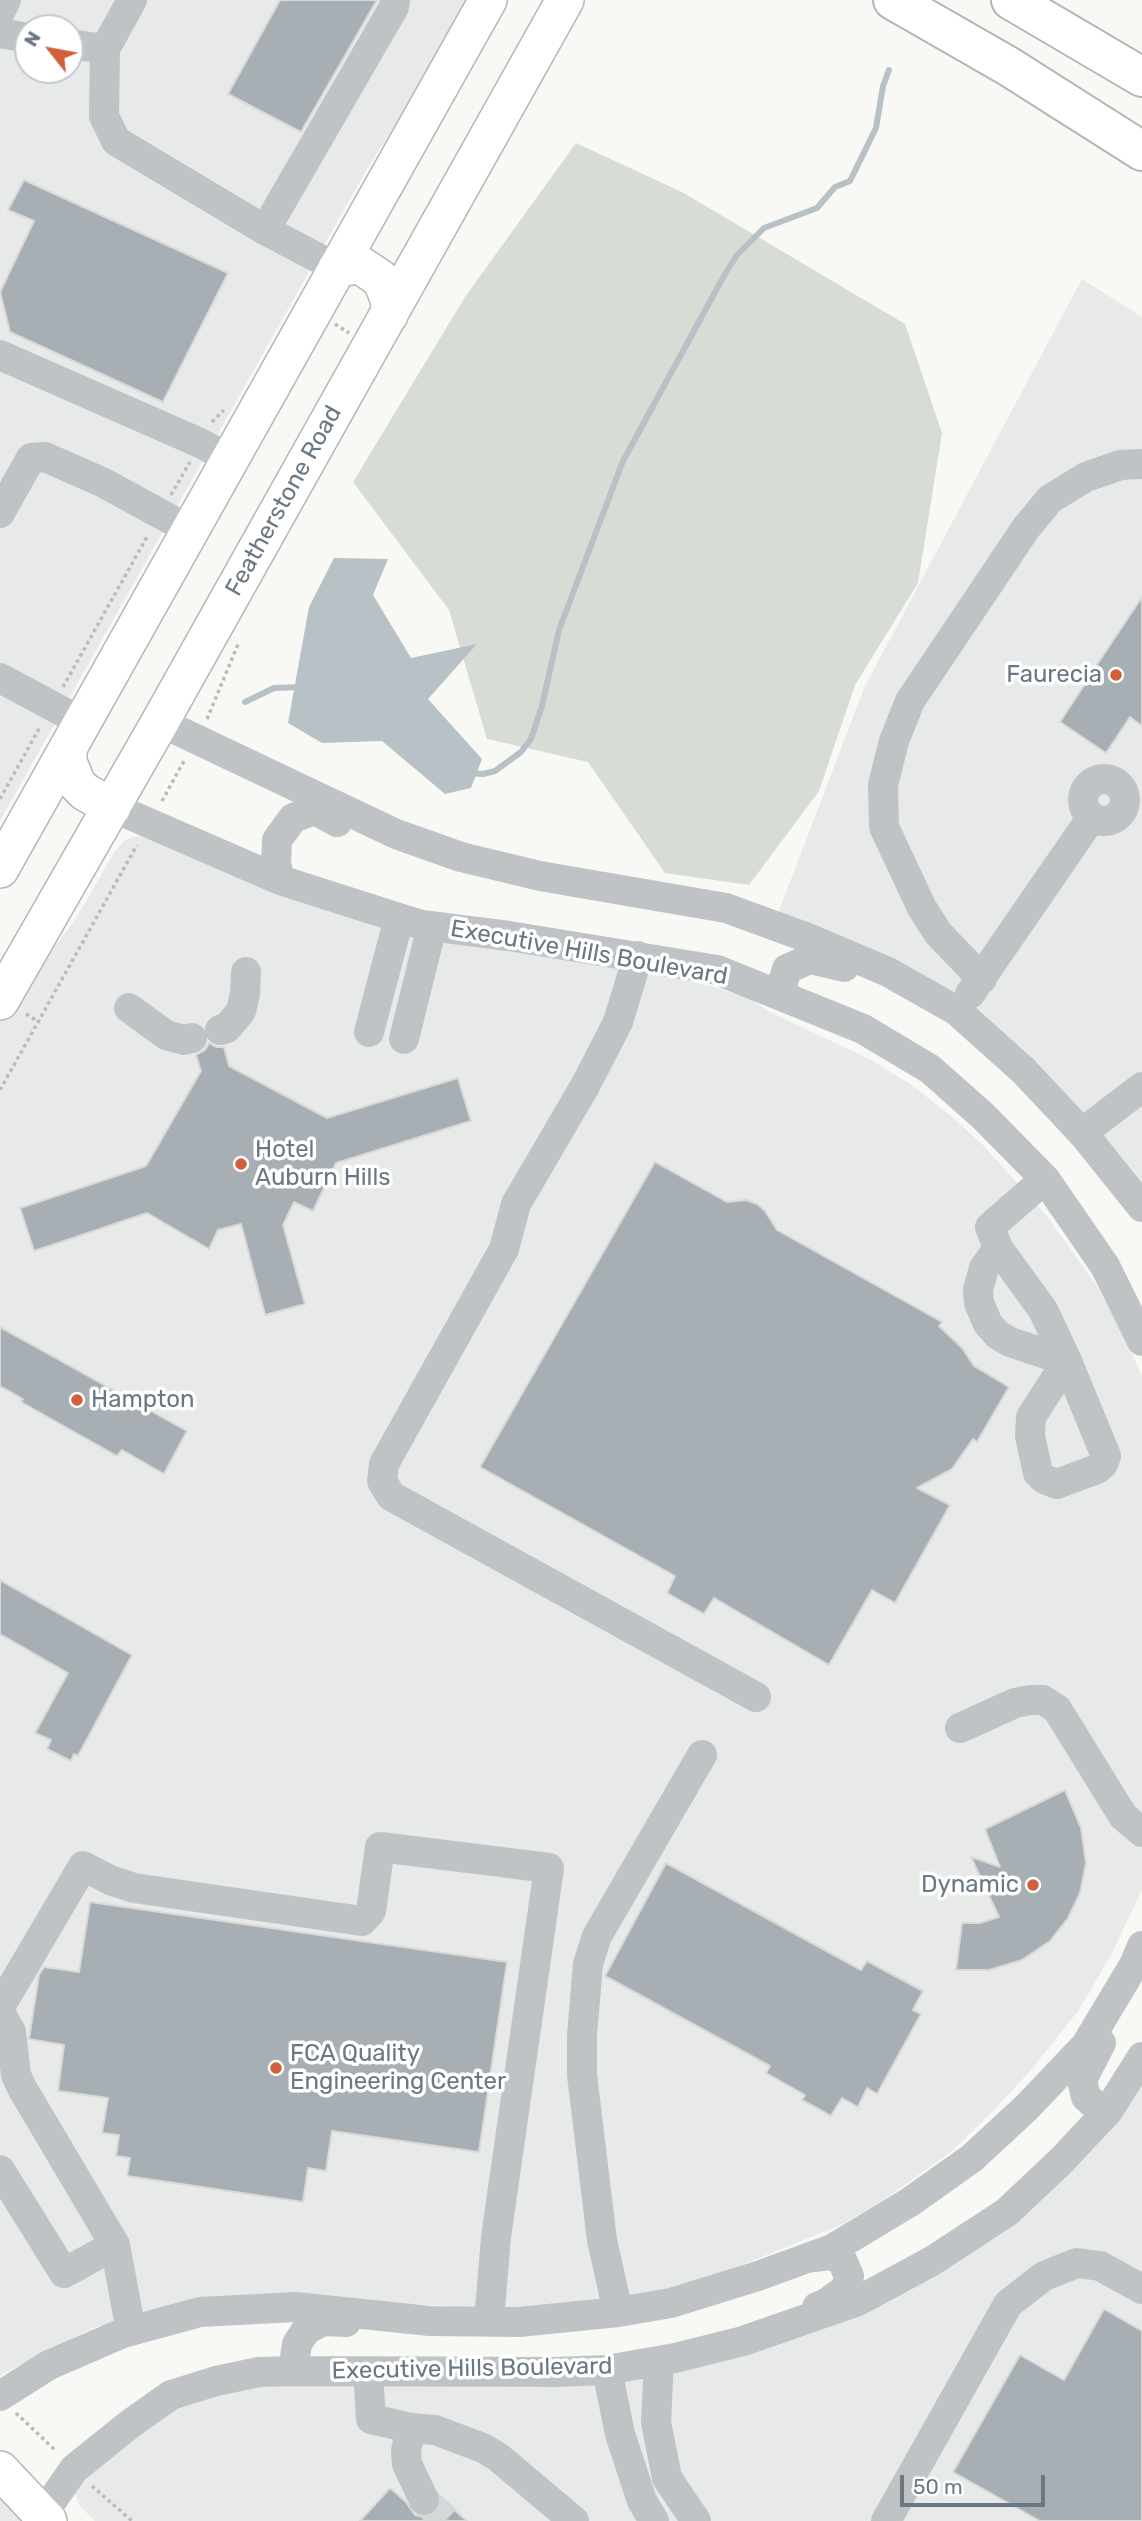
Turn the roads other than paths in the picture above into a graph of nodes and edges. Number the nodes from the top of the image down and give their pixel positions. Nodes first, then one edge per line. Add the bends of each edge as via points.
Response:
1 (6, 0) edge
2 (132, 0) edge
3 (395, 0) edge
4 (488, 0) edge
5 (893, 0) edge
6 (1011, 0) edge
7 (564, 3) edge
8 (0, 12) edge
9 (84, 46) edge
10 (105, 49) junction
11 (1142, 78) edge
12 (1142, 151) edge
13 (265, 230) junction
14 (337, 268) junction
15 (389, 315) junction
16 (0, 355) edge
17 (230, 459) junction
18 (1142, 464) edge
19 (0, 513) edge
20 (190, 530) junction
21 (0, 678) edge
22 (160, 722) junction
23 (63, 733) junction
24 (112, 807) junction
25 (1092, 817) dead end
26 (461, 857) junction
27 (0, 869) edge
28 (280, 880) junction
29 (400, 918) junction
30 (432, 926) junction
31 (638, 956) junction
32 (246, 972) dead end
33 (982, 979) junction
34 (779, 995) junction
35 (0, 1001) edge
36 (129, 1008) dead end
37 (957, 1011) junction
38 (369, 1032) dead end
39 (404, 1039) dead end
40 (1142, 1087) edge
41 (1082, 1133) junction
42 (1045, 1179) junction
43 (1142, 1207) edge
44 (998, 1248) junction
45 (1105, 1266) junction
46 (1142, 1312) edge
47 (1142, 1341) edge
48 (756, 1697) dead end
49 (960, 1728) dead end
50 (702, 1755) dead end
51 (1142, 1832) edge
52 (1138, 1956) edge
53 (0, 2010) edge
54 (1142, 2057) edge
55 (1108, 2111) junction
56 (0, 2170) edge
57 (115, 2245) junction
58 (805, 2259) junction
59 (1142, 2289) edge
60 (618, 2312) junction
61 (430, 2321) junction
62 (489, 2321) junction
63 (131, 2331) junction
64 (667, 2360) junction
65 (607, 2370) junction
66 (293, 2371) junction
67 (368, 2372) junction
68 (0, 2396) edge
69 (411, 2428) junction
70 (0, 2470) edge
71 (424, 2500) tunnel mouth
72 (45, 2518) edge
73 (571, 2520) edge
74 (654, 2521) edge
75 (696, 2521) edge
76 (886, 2521) edge

1 - 8 street
2 - 10 street
3 - 13 street
4 - 14 main road
5 - 12 highway
6 - 11 highway
7 - 15 main road, Featherstone Road
9 - 10 street
10 - 13 street via 104,116 116,141
13 - 14 street
14 - 15 main road via 360,265 381,279 387,289
14 - 17 main road
15 - 22 main road, Featherstone Road
16 - 17 street
17 - 20 main road
18 - 33 street via 1120,465 1086,477 1050,499 910,701 894,741 883,785 884,827 938,933
19 - 20 street via 32,458 45,457
20 - 23 main road
21 - 23 street
22 - 24 main road, Featherstone Road
22 - 26 street via 396,834
23 - 24 main road via 77,784
23 - 27 main road
24 - 28 street, Executive Hills Boulevard
24 - 35 main road, Featherstone Road
25 - 33 street
26 - 28 street via 408,849 370,837 315,810 293,818 277,840
26 - 37 street via 540,876 726,908 888,972
28 - 29 street, Executive Hills Boulevard
29 - 30 street, Executive Hills Boulevard
29 - 38 street
30 - 31 street, Executive Hills Boulevard
30 - 39 street
31 - 34 street, Executive Hills Boulevard via 717,970
31 - 48 street via 618,1021 516,1204 504,1248 384,1464 382,1481 391,1496
32 - 36 street via 241,1011 227,1028 184,1040 166,1035
33 - 37 street
34 - 37 street via 787,969 810,959 842,966 910,1000
34 - 42 street, Executive Hills Boulevard via 863,1029 930,1069
37 - 41 street via 1024,1071
40 - 41 street
41 - 43 street
42 - 44 street via 990,1227
42 - 45 street, Executive Hills Boulevard
44 - 44 street via 1043,1310 1067,1361 1010,1342 988,1324 978,1290 984,1268
45 - 46 street
45 - 47 street, Executive Hills Boulevard
49 - 51 street via 1015,1703 1043,1700 1057,1709 1123,1816
50 - 60 street via 602,1926 588,1964 582,2074 602,2240
52 - 55 street via 1119,2009 1082,2080 1086,2097
52 - 58 street, Executive Hills Boulevard via 1086,2045 972,2158 910,2202 832,2249
53 - 57 street via 11,2032 22,2088
53 - 62 street via 83,1866 134,1888 362,1922 371,1911 380,1847 549,1867 496,2237
54 - 55 street, Executive Hills Boulevard
55 - 64 street, Executive Hills Boulevard via 1007,2212 932,2261 858,2301 743,2342
56 - 57 street via 64,2273
57 - 63 street
58 - 60 street, Executive Hills Boulevard via 671,2303
58 - 64 street via 831,2255 842,2260 849,2276 846,2288 825,2305
59 - 76 street via 1100,2266 1077,2263 1044,2276 1008,2304
60 - 62 street, Executive Hills Boulevard
61 - 62 street, Executive Hills Boulevard
61 - 63 street, Executive Hills Boulevard via 295,2307 200,2312
61 - 66 street via 323,2321 306,2330 297,2344
63 - 68 street, Executive Hills Boulevard via 49,2365
64 - 65 street, Executive Hills Boulevard
64 - 75 street via 656,2422 667,2478
65 - 67 street, Executive Hills Boulevard
65 - 74 street via 620,2434 642,2501
66 - 67 street, Executive Hills Boulevard
66 - 72 street, Executive Hills Boulevard via 259,2372 171,2395 74,2469
67 - 69 street via 371,2419
69 - 71 street via 407,2464
69 - 73 street via 435,2430 483,2448
70 - 72 main road

